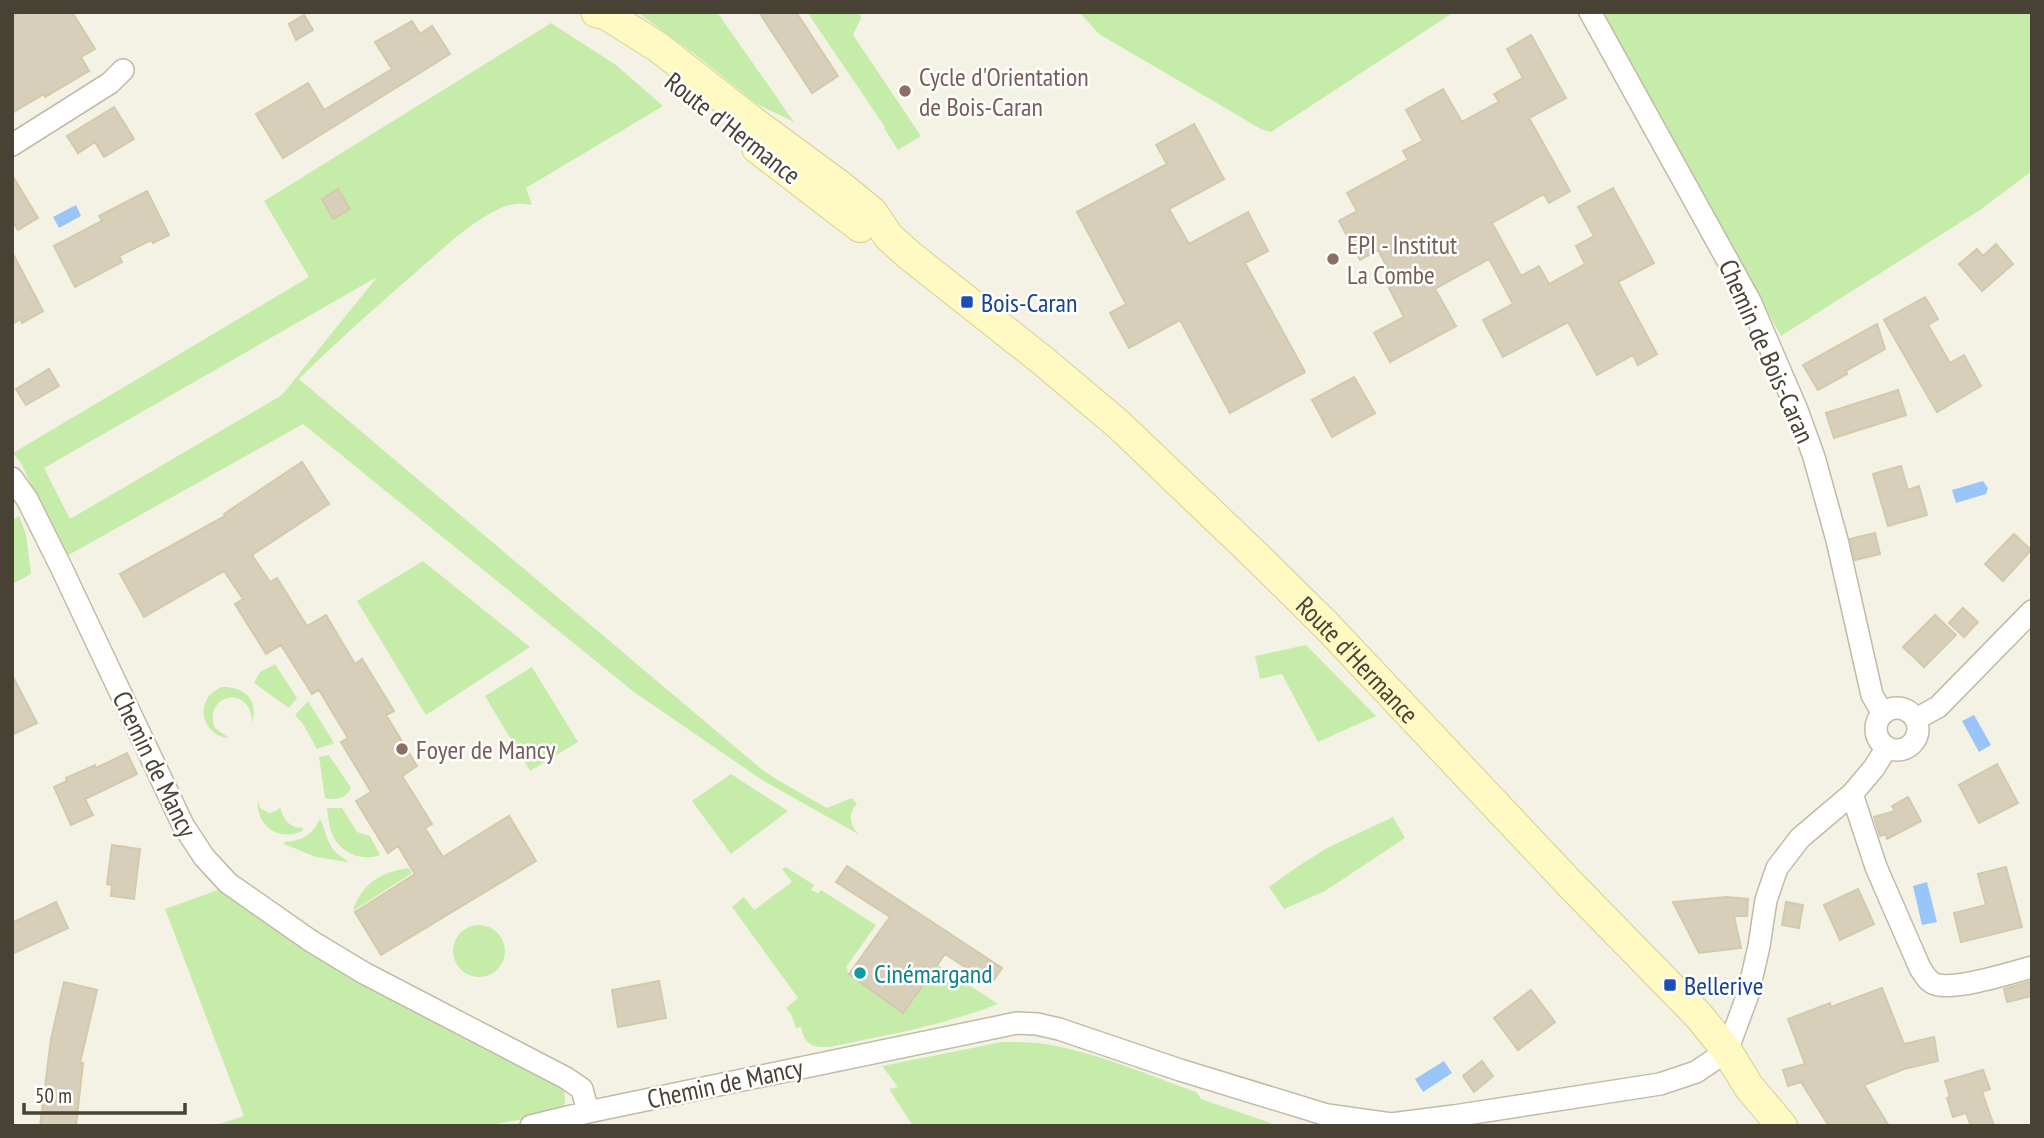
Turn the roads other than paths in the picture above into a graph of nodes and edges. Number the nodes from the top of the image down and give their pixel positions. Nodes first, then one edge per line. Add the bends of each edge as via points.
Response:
1 (579, 12) edge
2 (596, 12) edge
3 (1590, 12) edge
4 (123, 70) dead end
5 (12, 145) edge
6 (889, 237) junction
7 (12, 478) edge
8 (2032, 611) edge
9 (1883, 714) junction
10 (1916, 719) junction
11 (1887, 747) junction
12 (1852, 794) junction
13 (2032, 967) edge
14 (1727, 1051) junction
15 (589, 1112) junction
16 (531, 1126) edge
17 (1782, 1126) edge

1 - 6 main road, Route d'Hermance via 653,64 863,229
2 - 6 main road, Route d'Hermance via 658,47 805,158 872,212
3 - 9 street, Chemin de Bois-Caran via 1750,301 1797,410 1837,540 1872,695
4 - 5 street
6 - 14 main road, Route d'Hermance via 1118,425 1255,555 1699,1016
7 - 15 street, Chemin de Mancy via 61,567 183,825 204,857 228,883 311,941 566,1078 582,1089
8 - 10 street via 1938,707
9 - 10 street via 1891,708 1906,709
9 - 11 street via 1876,731
10 - 11 street via 1918,732 1912,744 1900,750
11 - 12 street
12 - 13 street via 1876,867 1929,980 1937,985 1956,984
12 - 14 street via 1800,838 1777,868 1766,900 1748,994
14 - 15 street, Chemin de Mancy via 1696,1072 1660,1084 1391,1124 1327,1115 1059,1029 1017,1023
14 - 17 main road, Route d'Hermance via 1749,1087
15 - 16 street

